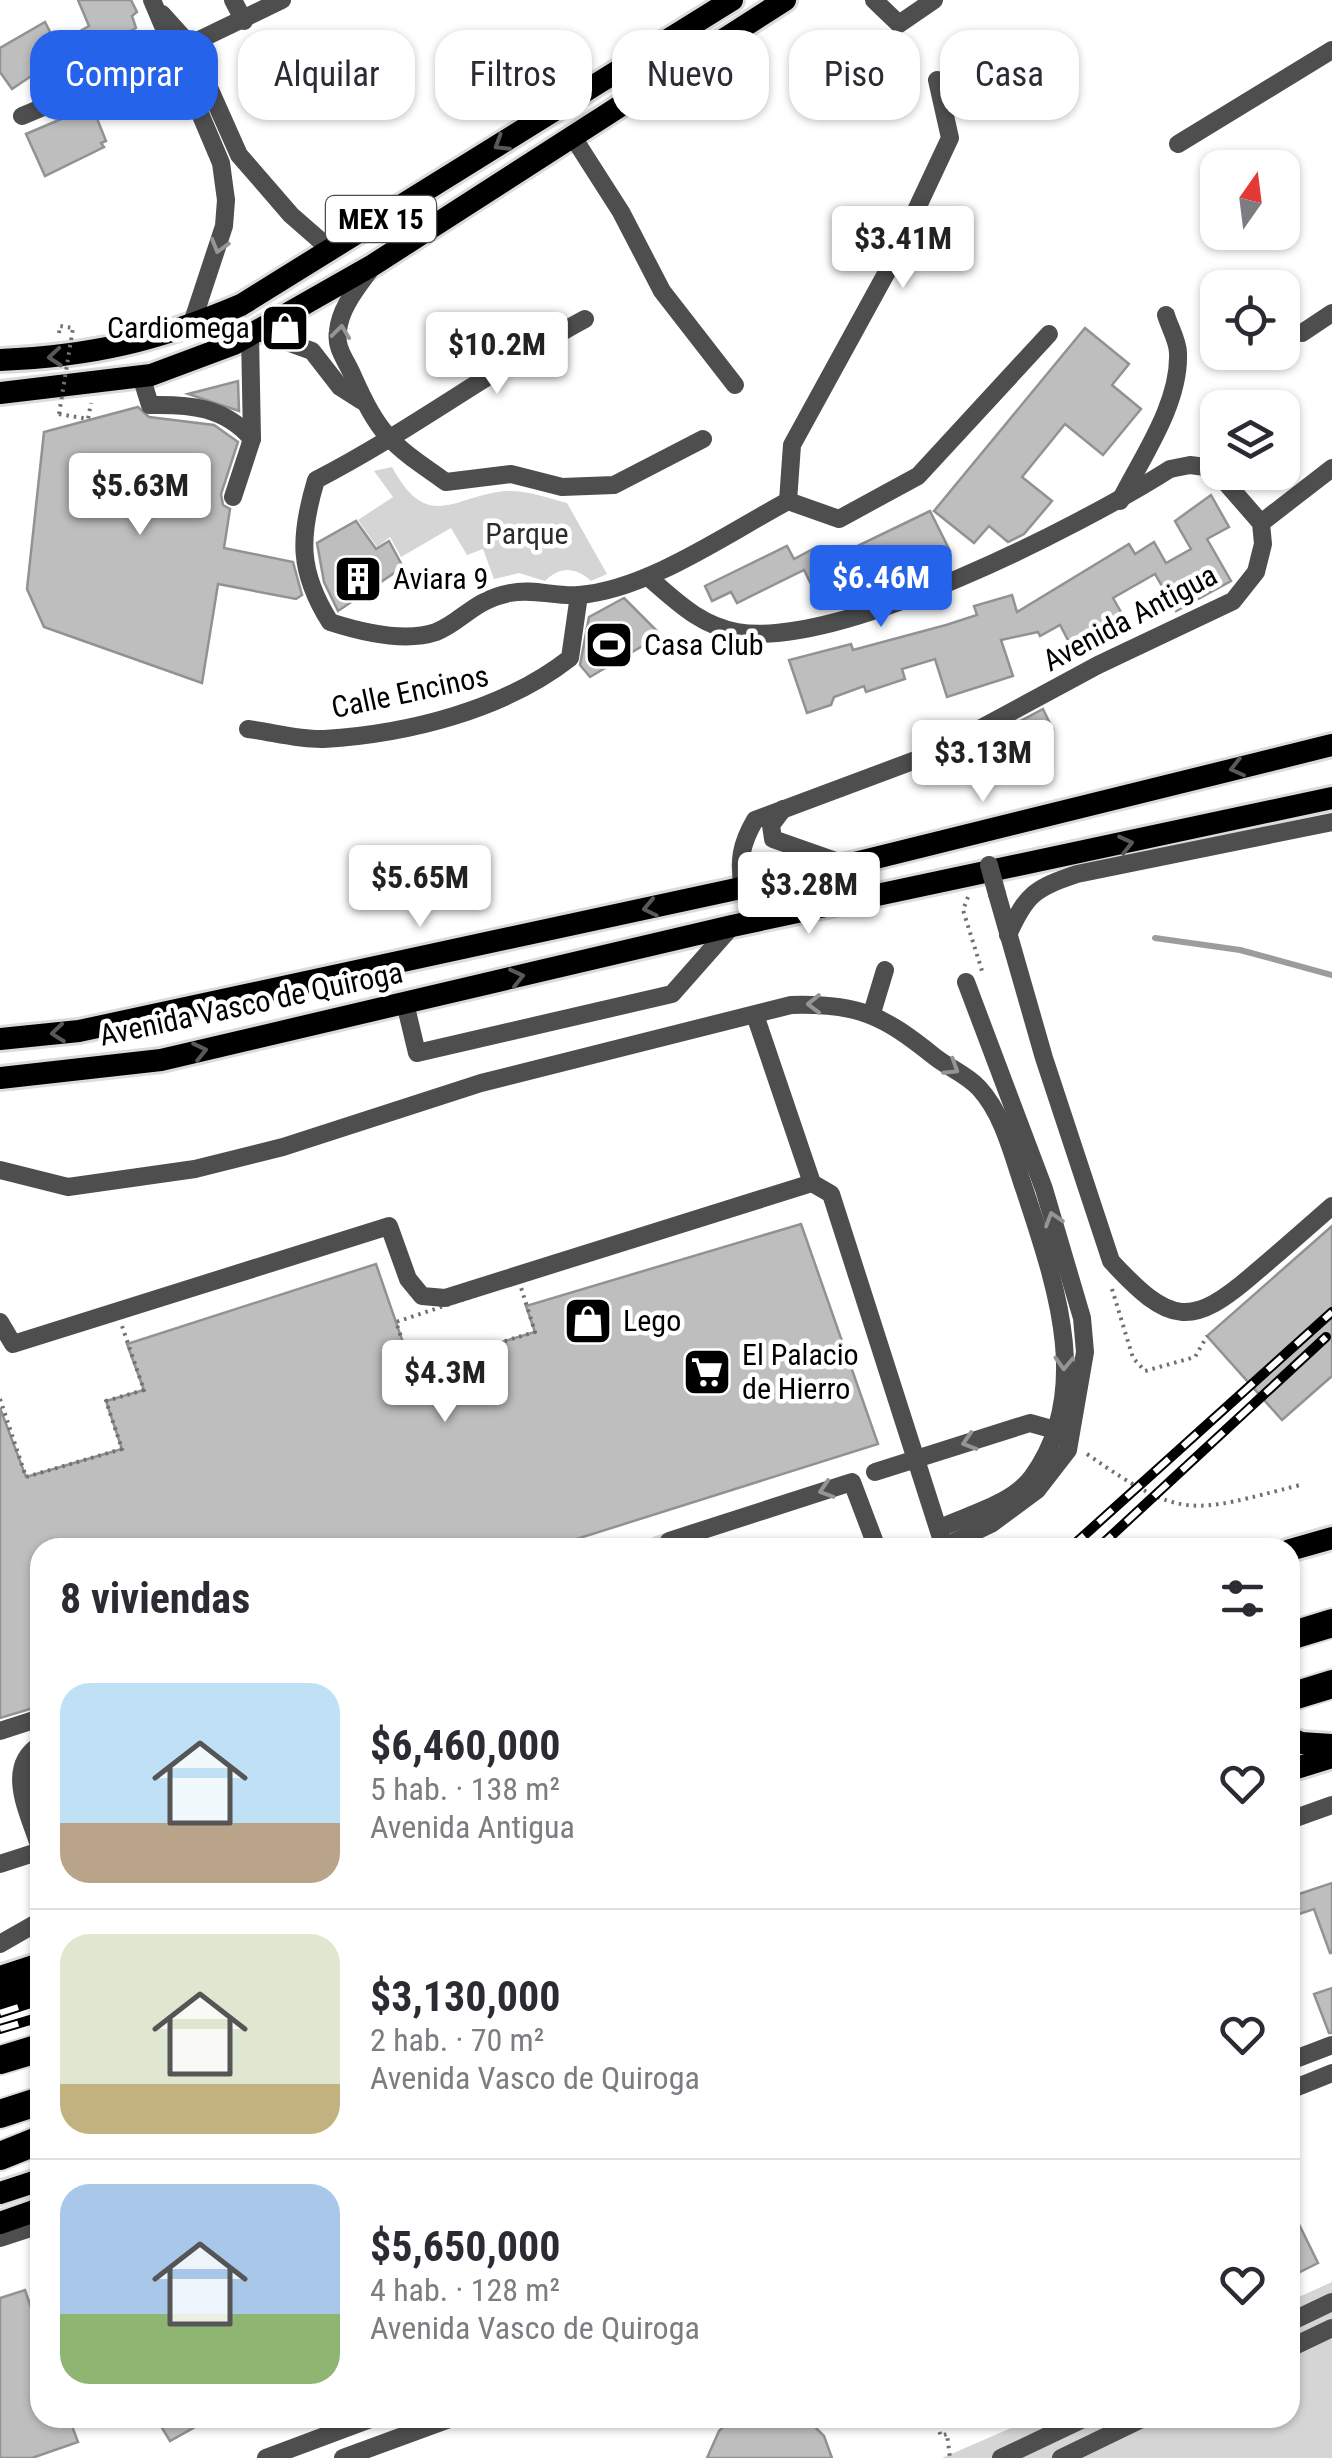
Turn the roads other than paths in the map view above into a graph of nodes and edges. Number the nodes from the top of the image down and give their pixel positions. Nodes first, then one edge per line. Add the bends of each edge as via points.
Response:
1 (233, 0) edge
2 (282, 0) edge
3 (732, 0) edge
4 (786, 0) edge
5 (874, 0) edge
6 (934, 0) edge
7 (154, 3) edge
8 (244, 21) junction
9 (164, 30) edge
10 (177, 30) edge
11 (218, 33) edge
12 (1332, 50) edge
13 (937, 80) dead end
14 (218, 108) edge
15 (30, 113) edge
16 (22, 116) dead end
17 (202, 120) edge
18 (573, 137) junction
19 (1178, 144) dead end
20 (331, 250) junction
21 (373, 265) junction
22 (1332, 313) edge
23 (1166, 314) dead end
24 (585, 320) dead end
25 (191, 326) junction
26 (253, 333) junction
27 (1302, 333) dead end
28 (1049, 334) dead end
29 (0, 360) edge
30 (141, 376) junction
31 (736, 385) dead end
32 (0, 393) edge
33 (362, 402) junction
34 (703, 439) dead end
35 (252, 440) junction
36 (389, 442) junction
37 (1332, 468) edge
38 (233, 497) dead end
39 (788, 501) junction
40 (1120, 502) junction
41 (1261, 524) junction
42 (648, 576) junction
43 (579, 595) junction
44 (248, 729) dead end
45 (1332, 744) edge
46 (1326, 801) edge
47 (783, 808) junction
48 (1332, 822) edge
49 (848, 865) junction
50 (989, 865) dead end
51 (743, 888) junction
52 (732, 926) junction
53 (1008, 935) junction
54 (885, 970) dead end
55 (966, 982) dead end
56 (405, 1003) junction
57 (872, 1013) junction
58 (756, 1014) junction
59 (0, 1039) edge
60 (0, 1078) edge
61 (0, 1170) edge
62 (812, 1183) junction
63 (1332, 1206) edge
64 (0, 1322) edge
65 (1055, 1430) junction
66 (1072, 1453) junction
67 (918, 1458) junction
68 (875, 1472) dead end
69 (940, 1528) junction
70 (678, 1538) edge
71 (873, 1538) edge
72 (941, 1538) edge
73 (962, 1538) edge
74 (1332, 1538) edge
75 (1300, 1547) edge
76 (1328, 1685) edge
77 (1300, 1695) edge
78 (30, 1721) edge
79 (0, 1731) edge
80 (1300, 1743) edge
81 (1332, 1745) edge
82 (30, 1750) edge
83 (30, 1754) edge
84 (1332, 1757) edge
85 (30, 1764) edge
86 (1300, 1767) edge
87 (30, 1798) edge
88 (30, 1804) edge
89 (1332, 1805) edge
90 (30, 1816) edge
91 (1300, 1816) edge
92 (30, 1854) edge
93 (0, 1864) edge
94 (30, 1928) edge
95 (0, 1943) edge
96 (30, 1967) edge
97 (0, 1977) edge
98 (30, 1983) edge
99 (0, 1998) edge
100 (1332, 2045) edge
101 (30, 2051) edge
102 (1300, 2057) edge
103 (0, 2060) edge
104 (1332, 2073) edge
105 (1300, 2086) edge
106 (30, 2105) edge
107 (0, 2114) edge
108 (30, 2144) edge
109 (0, 2156) edge
110 (30, 2184) edge
111 (0, 2194) edge
112 (30, 2213) edge
113 (0, 2224) edge
114 (30, 2228) edge
115 (0, 2238) edge
116 (1332, 2302) edge
117 (1300, 2317) edge
118 (1332, 2328) edge
119 (1300, 2343) edge
120 (346, 2428) edge
121 (424, 2428) edge
122 (1067, 2428) edge
123 (1095, 2428) edge
124 (1122, 2428) edge
125 (1101, 2438) junction
126 (266, 2458) edge
127 (342, 2458) edge
128 (1001, 2458) edge
129 (1061, 2458) edge

1 - 8 street
2 - 8 street
3 -> 20 main road, MEX 15
4 - 18 main road, MEX 15
5 - 6 street via 899,24
7 - 9 street
7 - 10 street
8 - 11 street
12 - 19 street
13 - 39 street via 950,138 888,270 792,445
14 - 20 street via 239,155
15 - 16 street
17 -> 25 street via 221,163 226,200 224,226
18 - 21 main road, MEX 15
18 - 31 street via 662,291
20 - 25 main road, MEX 15 via 241,305
21 - 26 main road, MEX 15
33 -> 21 street via 338,331 348,301
22 - 27 street
23 - 40 street via 1178,352 1170,392
24 - 36 street via 510,360
25 -> 29 main road, MEX 15 via 66,356
26 - 30 main road, MEX 15
26 - 33 street via 312,351 340,387
26 - 35 street
28 - 39 street via 918,476 839,519
30 - 32 main road, MEX 15
30 - 35 street via 150,405 194,404 240,425
33 - 36 street
34 - 36 street via 614,485 562,487 511,474 446,482
35 - 38 street
36 - 43 street via 316,480 307,510 305,570 330,622 384,635 436,632 472,605 509,593
37 - 41 street
39 - 42 street
40 - 41 street via 1170,469 1213,468
40 - 42 street via 934,589 770,635 695,618
41 - 47 street, Avenida Antigua via 1256,572 1233,601 937,752
42 - 43 street
43 - 44 street, Calle Encinos via 570,658 509,698 400,728 321,739
45 -> 49 main road, Avenida Vasco de Quiroga
52 -> 46 main road, Avenida Vasco de Quiroga
47 - 49 street via 771,825 774,839
47 - 51 street, Avenida Antigua via 755,820 743,840
48 - 53 street via 1077,874 1038,888 1020,906
49 - 51 main road, Avenida Vasco de Quiroga
50 - 53 street, bridge
51 -> 59 main road, Avenida Vasco de Quiroga via 79,1031
56 -> 52 main road, Avenida Vasco de Quiroga
52 - 56 street via 672,994 417,1054
53 - 63 street via 1111,1261 1158,1305 1188,1313 1217,1306
54 - 57 street
66 -> 55 street via 1084,1380 1082,1318 1044,1188
60 -> 56 main road, Avenida Vasco de Quiroga via 161,1060
57 -> 58 street via 840,1004
57 -> 65 street via 966,1077 1002,1124 1058,1291 1064,1370
58 - 61 street via 480,1083 283,1147 195,1168 68,1187
58 - 62 street
62 - 64 street via 446,1298 422,1296 408,1279 389,1226 13,1344
62 - 67 street via 831,1194
65 - 66 street
65 -> 67 street via 1030,1423
65 - 69 street via 1031,1478 1010,1498
66 - 73 street via 1037,1490
67 - 68 street
67 - 69 street
69 - 72 street
71 -> 70 street via 852,1482
74 - 75 main road
76 - 77 highway
78 - 79 street
80 - 81 main road
82 - 88 street via 17,1770 20,1795
83 - 90 street, bridge via 20,1782
84 - 86 main road
85 - 87 street, bridge via 24,1774
89 - 91 street
92 - 93 street
94 - 95 street, bridge
96 - 97 main road
98 - 99 highway
100 - 102 street
101 - 103 highway
104 - 105 street
106 - 107 highway
108 - 109 highway
110 - 111 main road
112 - 113 main road
114 - 115 street
116 - 117 street
118 - 119 street
120 - 126 street
121 - 127 street
122 - 128 street
123 - 125 street
124 - 125 street
125 - 129 street

